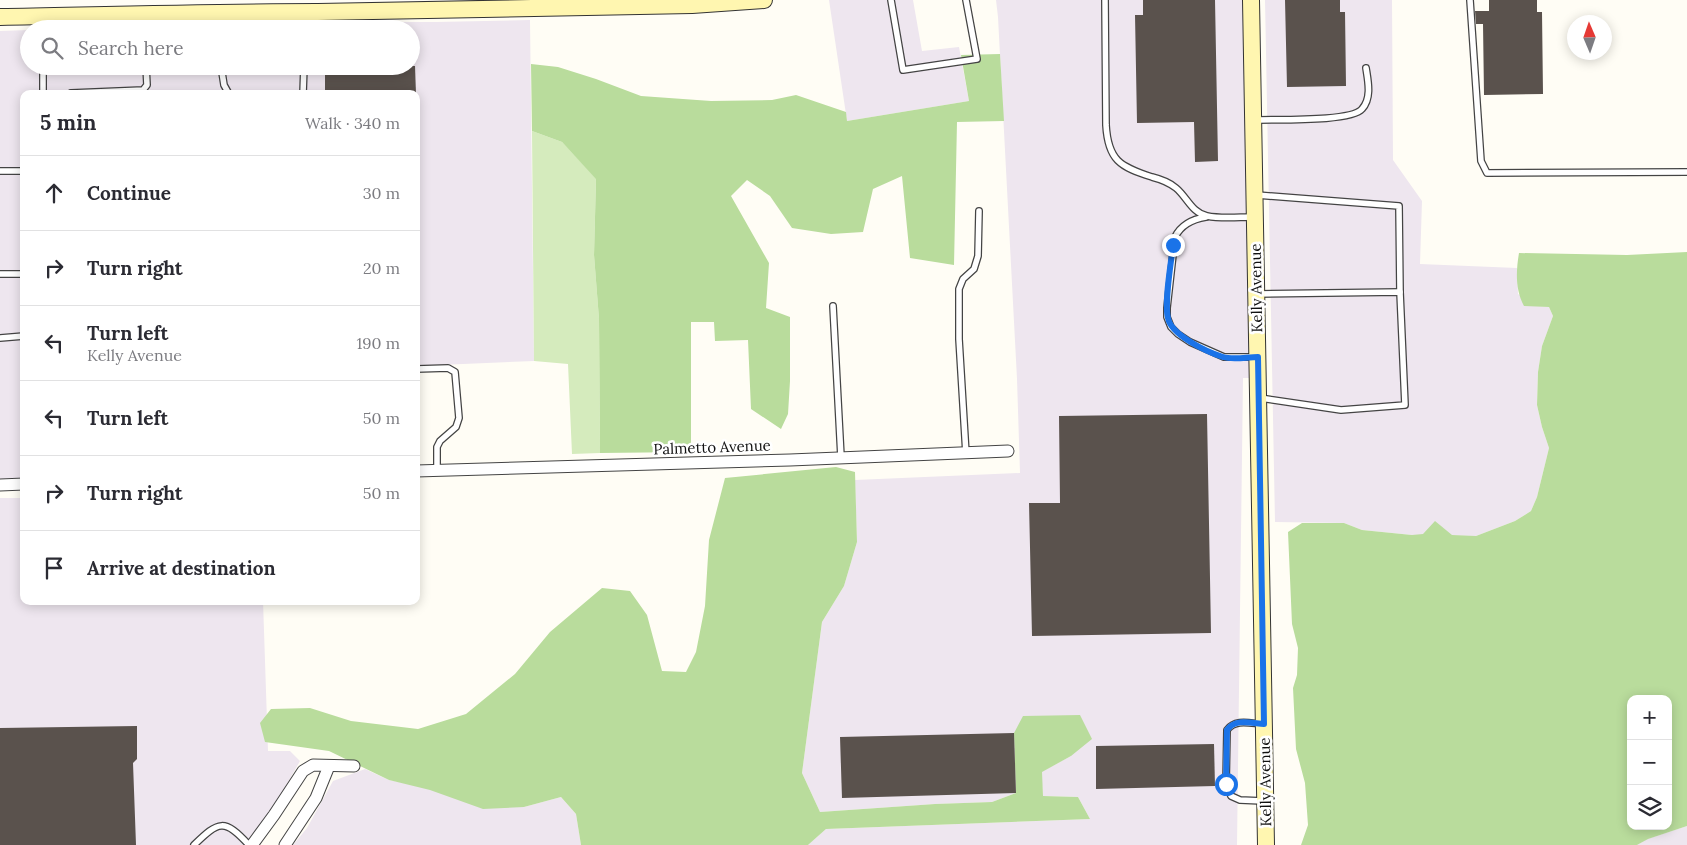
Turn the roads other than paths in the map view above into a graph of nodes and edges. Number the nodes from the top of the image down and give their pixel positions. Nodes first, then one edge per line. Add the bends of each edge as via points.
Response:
1 (764, 0) edge
2 (891, 0) edge
3 (966, 0) edge
4 (1106, 0) edge
5 (1251, 0) edge
6 (1470, 0) edge
7 (587, 4) edge
8 (270, 5) edge
9 (305, 12) junction
10 (0, 17) edge
11 (25, 20) edge
12 (222, 20) edge
13 (305, 20) edge
14 (1366, 68) dead end
15 (43, 75) edge
16 (146, 75) edge
17 (222, 75) edge
18 (304, 75) edge
19 (43, 90) edge
20 (143, 90) edge
21 (227, 90) edge
22 (303, 90) edge
23 (1254, 120) junction
24 (0, 171) edge
25 (20, 171) edge
26 (1687, 172) edge
27 (1255, 195) junction
28 (978, 211) dead end
29 (1208, 216) junction
30 (1255, 218) junction
31 (0, 274) edge
32 (20, 274) edge
33 (1400, 292) junction
34 (1256, 294) junction
35 (834, 306) dead end
36 (20, 336) edge
37 (0, 338) edge
38 (1258, 357) junction
39 (420, 369) edge
40 (1258, 398) junction
41 (1008, 451) dead end
42 (966, 454) junction
43 (840, 457) junction
44 (437, 470) junction
45 (420, 471) edge
46 (20, 484) edge
47 (0, 485) edge
48 (1264, 724) junction
49 (329, 766) junction
50 (354, 766) dead end
51 (1265, 801) junction
52 (194, 845) edge
53 (250, 845) edge
54 (285, 845) edge
55 (1266, 845) edge

1 - 7 main road via 692,5
2 - 3 lane via 903,70 977,59
4 - 29 lane via 1106,125 1107,143 1113,156 1124,166 1176,188 1198,213
5 - 23 main road, Kelly Avenue
6 - 26 lane via 1481,162 1487,173
7 - 9 main road
8 - 9 main road
8 - 12 main road
9 - 13 lane
10 - 11 main road
14 - 23 lane via 1369,94 1364,108 1357,114
15 - 19 lane
16 - 20 lane via 147,85
17 - 21 lane
18 - 22 lane
23 - 27 main road, Kelly Avenue
24 - 25 lane
27 - 30 main road, Kelly Avenue
27 - 33 lane via 1399,206
28 - 42 lane via 978,256 974,269 959,289
29 - 30 lane
29 - 38 lane via 1188,223 1175,237 1167,308 1169,323 1178,334 1224,357
30 - 34 main road, Kelly Avenue
31 - 32 lane
33 - 34 lane
33 - 40 lane via 1405,405 1341,410
34 - 38 main road, Kelly Avenue
35 - 43 lane
36 - 37 lane
38 - 40 main road, Kelly Avenue
39 - 44 lane via 448,368 456,372 460,418 437,447
40 - 48 main road, Kelly Avenue
41 - 42 street, Palmetto Avenue
42 - 43 street, Palmetto Avenue
43 - 44 street, Palmetto Avenue
44 - 45 street, Palmetto Avenue
46 - 47 street
48 - 51 main road, Kelly Avenue
48 - 51 lane via 1238,722 1227,730 1226,784 1231,796 1240,800
49 - 50 street
49 - 53 street via 313,765 302,771
49 - 54 street via 316,798
51 - 55 main road, Kelly Avenue
52 - 53 lane via 210,830 224,825

